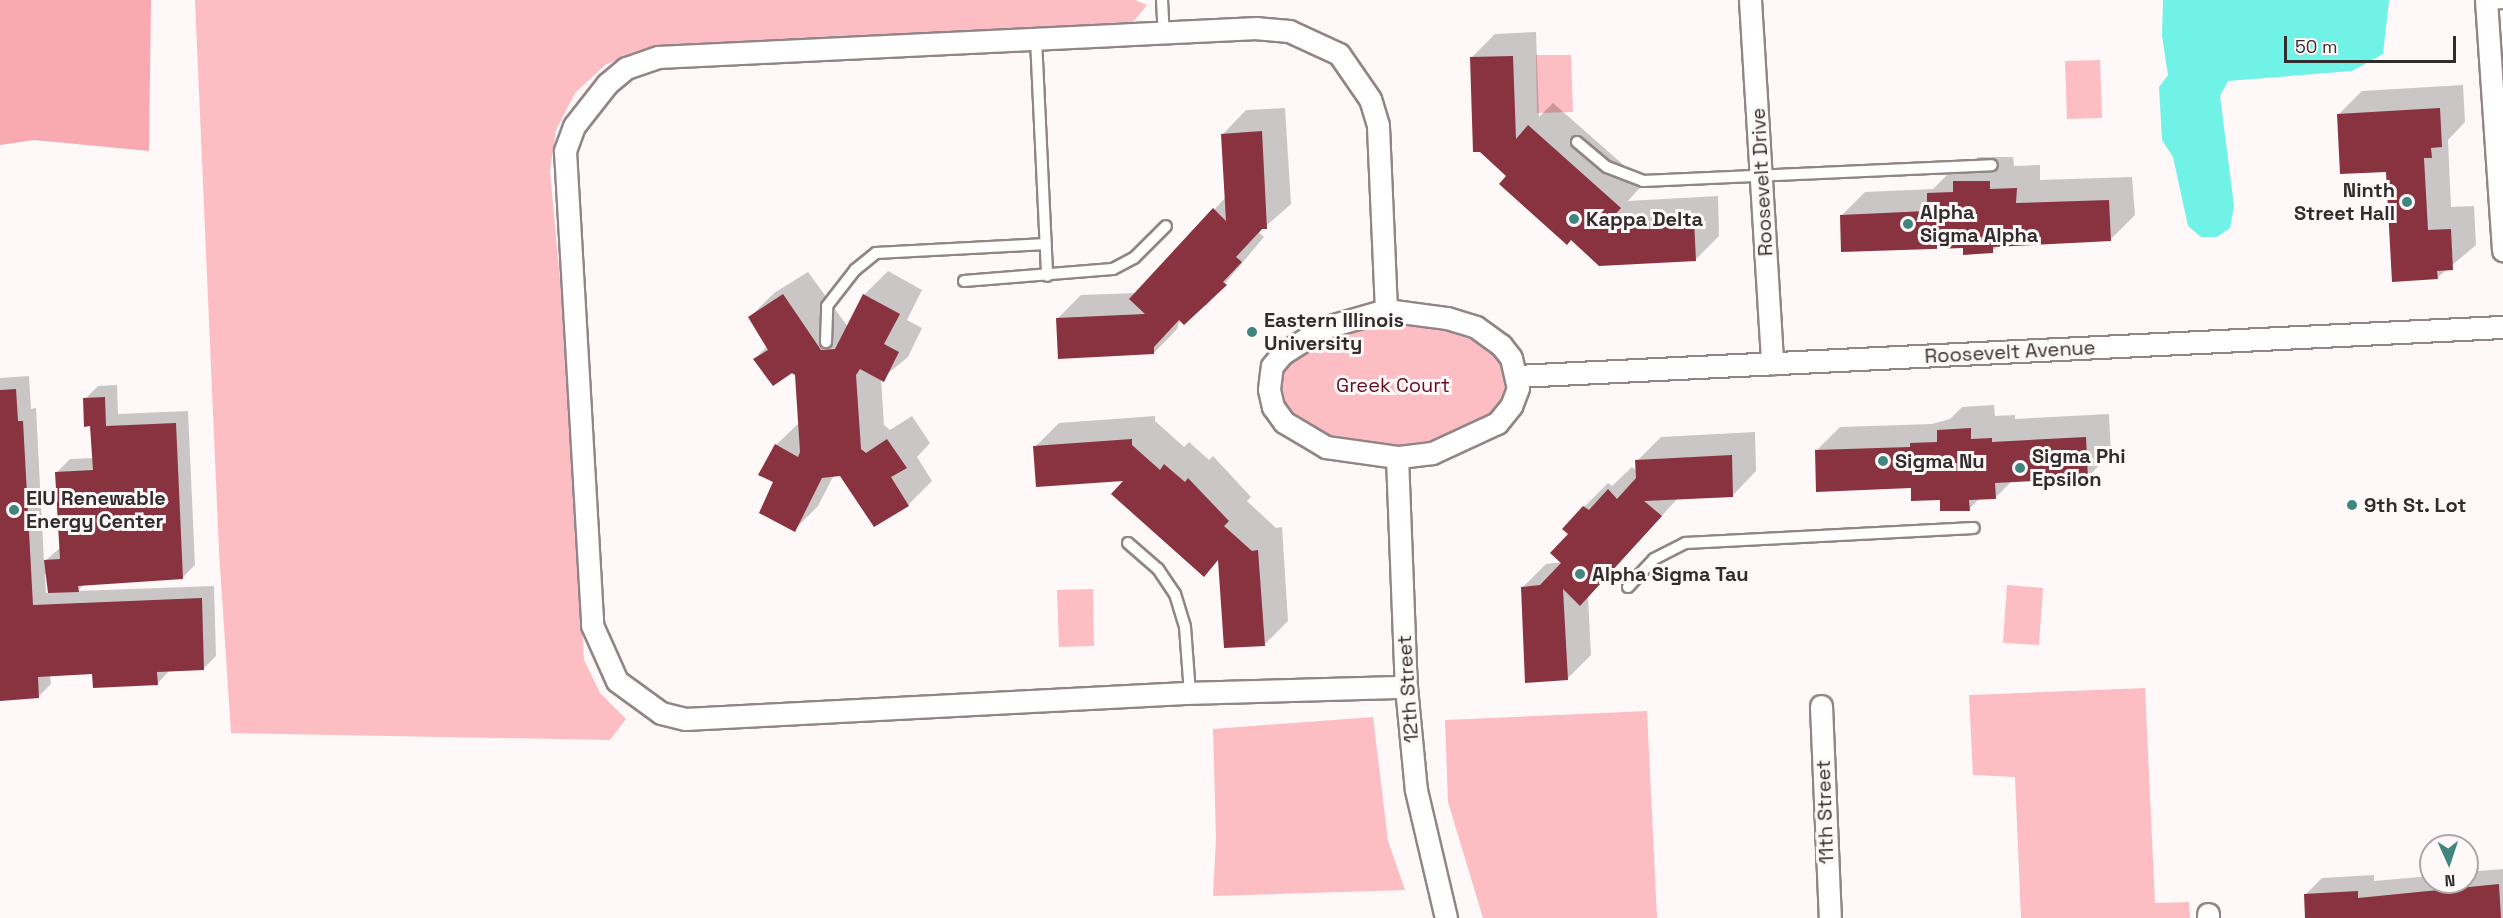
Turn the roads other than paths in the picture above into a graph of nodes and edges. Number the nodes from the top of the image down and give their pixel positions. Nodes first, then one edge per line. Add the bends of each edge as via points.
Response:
1 (1162, 0) edge
2 (1750, 0) edge
3 (2492, 2) edge
4 (1164, 33) junction
5 (1036, 39) junction
6 (1577, 142) dead end
7 (1992, 165) dead end
8 (1762, 176) junction
9 (1166, 226) dead end
10 (1046, 244) junction
11 (2503, 250) edge
12 (1047, 276) junction
13 (964, 281) dead end
14 (1386, 310) junction
15 (2503, 327) edge
16 (826, 342) dead end
17 (1772, 363) junction
18 (1517, 376) junction
19 (1397, 457) junction
20 (1974, 528) dead end
21 (1128, 543) dead end
22 (1628, 587) dead end
23 (1406, 687) junction
24 (1190, 693) junction
25 (1821, 706) dead end
26 (1446, 918) edge
27 (1830, 918) edge

1 - 4 lane
2 - 8 street, Roosevelt Drive
3 - 11 street
4 - 5 street
4 - 14 street via 1257,28 1289,31 1339,54 1356,75 1370,99 1378,125
5 - 10 lane
5 - 24 street via 658,57 626,68 590,101 565,151 592,625 617,681 661,713 685,719
6 - 8 lane via 1607,167 1643,181
7 - 8 lane
8 - 17 street, Roosevelt Drive
9 - 12 lane via 1134,258 1113,269
10 - 12 lane
10 - 16 lane via 876,253 835,292 827,306
12 - 13 lane
14 - 18 street via 1426,313 1476,327 1501,345
14 - 19 street via 1348,319 1303,339 1272,366 1269,389 1273,407 1305,437 1326,447
15 - 17 street, Roosevelt Avenue
17 - 18 street, Roosevelt Avenue
18 - 19 street via 1518,388 1511,406 1497,423 1432,453
19 - 23 street, 12th Street
20 - 22 lane via 1686,543 1654,559
21 - 24 lane via 1158,569 1175,594 1185,627
23 - 24 street
23 - 26 street, 12th Street via 1416,790
25 - 27 street, 11th Street

